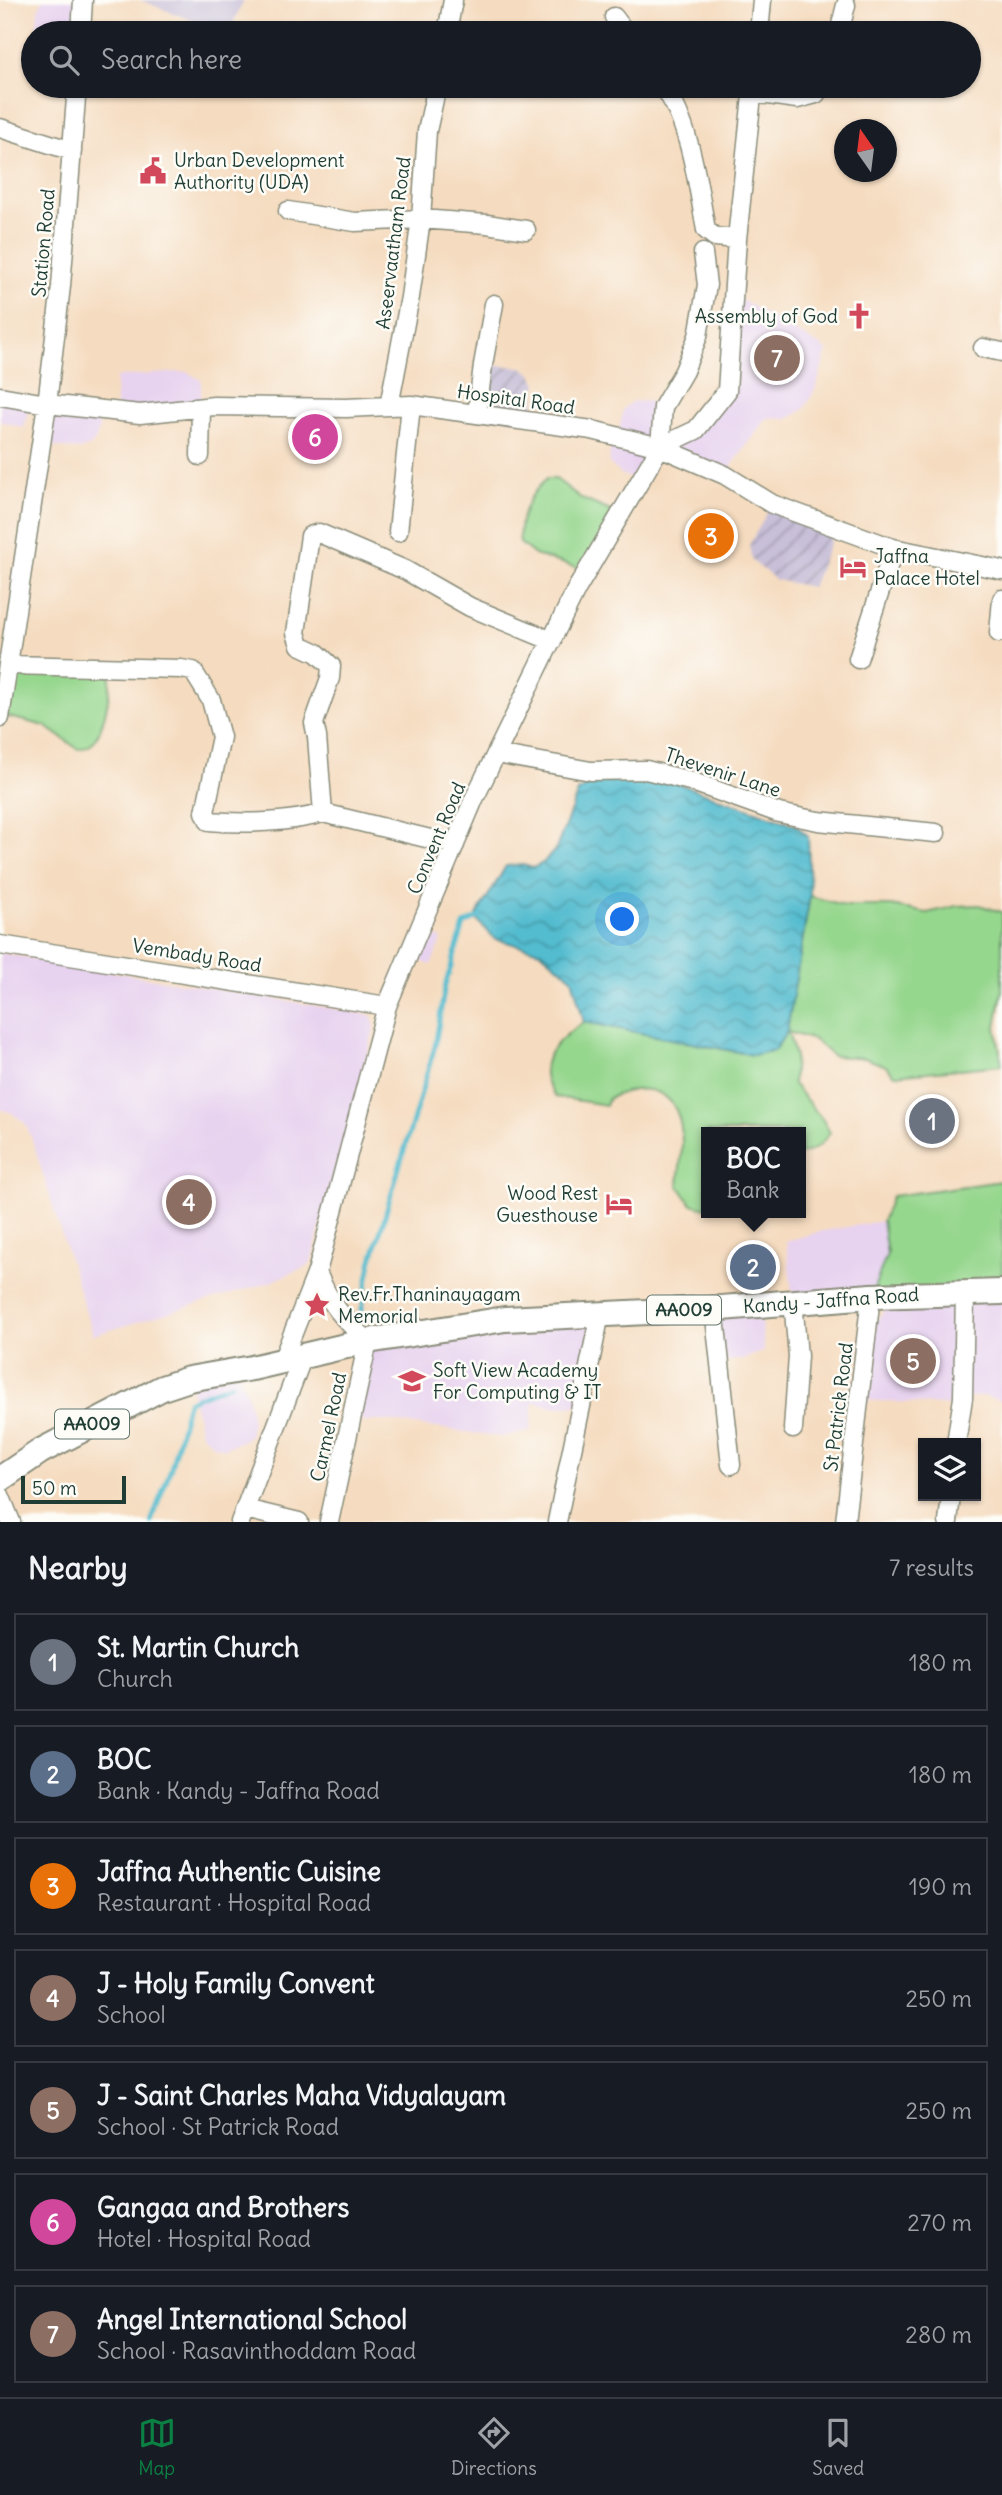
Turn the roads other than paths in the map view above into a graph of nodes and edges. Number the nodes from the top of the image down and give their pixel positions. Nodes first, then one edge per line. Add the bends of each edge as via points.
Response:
1 (83, 0) edge
2 (453, 0) edge
3 (762, 0) edge
4 (846, 5) dead end
5 (614, 17) dead end
6 (82, 21) edge
7 (449, 21) edge
8 (617, 21) edge
9 (759, 21) edge
10 (842, 21) edge
11 (76, 98) edge
12 (434, 98) edge
13 (672, 98) edge
14 (751, 98) edge
15 (0, 128) edge
16 (72, 151) junction
17 (288, 211) dead end
18 (421, 219) junction
19 (526, 230) dead end
20 (737, 239) junction
21 (703, 253) dead end
22 (494, 304) dead end
23 (983, 348) dead end
24 (1002, 352) edge
25 (0, 396) edge
26 (47, 404) junction
27 (411, 405) junction
28 (389, 406) junction
29 (201, 408) junction
30 (477, 414) junction
31 (660, 447) junction
32 (201, 456) dead end
33 (398, 532) dead end
34 (894, 548) junction
35 (1002, 570) edge
36 (1002, 599) edge
37 (999, 633) dead end
38 (552, 641) junction
39 (858, 659) dead end
40 (8, 665) junction
41 (0, 718) edge
42 (496, 754) junction
43 (323, 813) junction
44 (936, 833) dead end
45 (455, 845) junction
46 (0, 945) edge
47 (387, 1006) junction
48 (317, 1272) junction
49 (1002, 1292) edge
50 (965, 1293) junction
51 (872, 1296) junction
52 (793, 1301) junction
53 (714, 1308) junction
54 (600, 1314) junction
55 (359, 1343) junction
56 (292, 1359) junction
57 (793, 1429) dead end
58 (957, 1438) edge
59 (731, 1465) dead end
60 (0, 1479) edge
61 (0, 1495) edge
62 (950, 1501) edge
63 (243, 1515) edge
64 (11, 1522) edge
65 (299, 1522) edge
66 (329, 1522) edge
67 (557, 1522) edge
68 (845, 1522) edge
69 (948, 1522) edge

1 - 6 street
2 - 7 street
3 - 9 street
4 - 10 street
5 - 8 street
11 - 16 street, Station Road
12 - 18 street, Aseervaatham Road via 427,131
13 - 20 street via 694,164 706,230 715,237
14 - 20 street
15 - 16 street
16 - 26 street, Station Road
17 - 18 street via 355,222
18 - 19 street
18 - 28 street, Aseervaatham Road
20 - 31 street via 727,391 696,430
21 - 31 street via 707,285 698,335 663,407
22 - 30 street
23 - 24 street
25 - 26 street, Hospital Road
26 - 29 street, Hospital Road via 140,414
26 - 40 street, Station Road
27 - 28 street, Hospital Road
27 - 30 street, Hospital Road
27 - 33 street
28 - 29 street, Hospital Road
29 - 32 street
30 - 31 street, Hospital Road via 592,430
31 - 34 street, Hospital Road via 724,475 772,504
31 - 38 street, Convent Road via 576,590
34 - 35 street, Hospital Road
34 - 39 street
36 - 37 street
38 - 42 street, Convent Road
38 - 43 street via 471,607 405,570 319,533 310,536 296,633 300,645 331,666 314,723
40 - 41 street, Station Road
40 - 43 street via 193,671 211,700 221,737 205,812 209,821 285,820
42 - 44 street, Thevenir Lane via 591,771 646,770 779,813
42 - 45 street, Convent Road
43 - 45 street
45 - 47 street, Convent Road
46 - 47 street, Vembady Road
47 - 48 street, Convent Road
48 - 55 street via 325,1294
48 - 56 street, Convent Road
49 - 50 highway, Kandy - Jaffna Road / AA009
50 - 51 highway, Kandy - Jaffna Road / AA009
50 - 58 street via 963,1398
51 - 52 highway, Kandy - Jaffna Road / AA009
51 - 68 street, St Patrick Road
52 - 53 highway, Kandy - Jaffna Road / AA009
52 - 57 street via 797,1356
53 - 54 highway, Kandy - Jaffna Road / AA009
53 - 59 street
54 - 55 highway, Kandy - Jaffna Road / AA009 via 505,1319
54 - 67 street
55 - 56 highway, Kandy - Jaffna Road / AA009
55 - 66 street, Carmel Road
56 - 60 highway, Kandy - Jaffna Road / AA009 via 162,1388 41,1451
56 - 63 street, Convent Road
61 - 64 street
62 - 69 street
63 - 65 street

